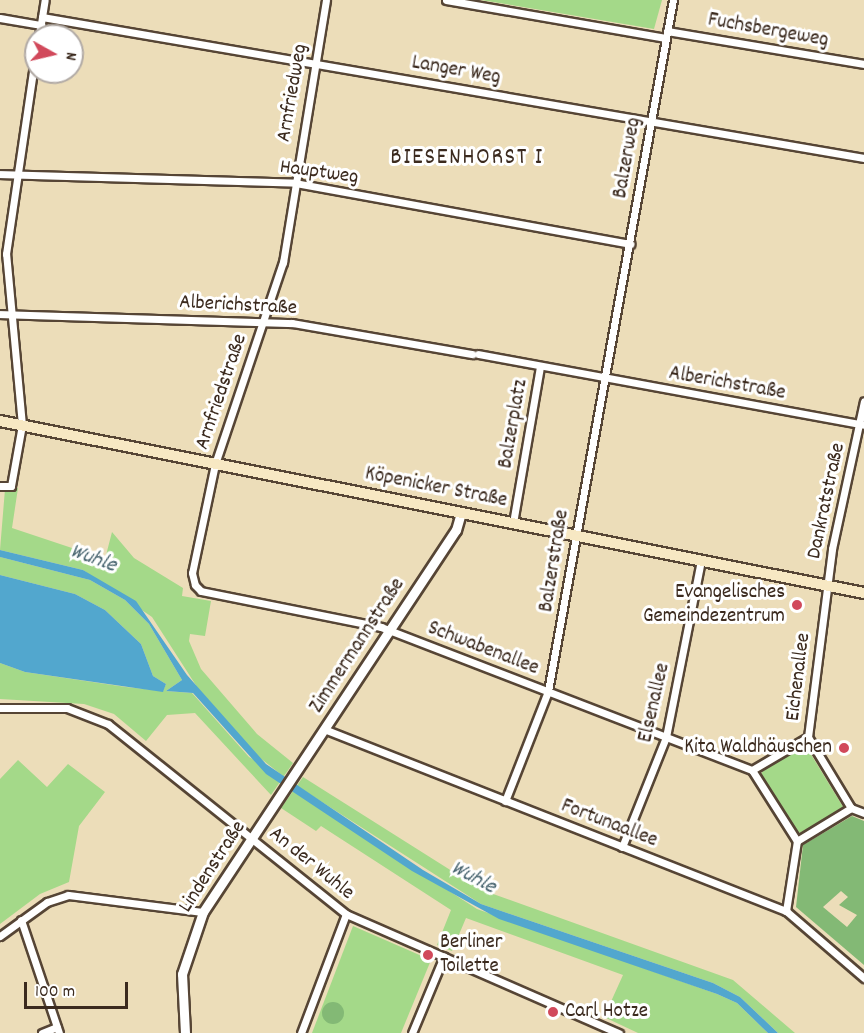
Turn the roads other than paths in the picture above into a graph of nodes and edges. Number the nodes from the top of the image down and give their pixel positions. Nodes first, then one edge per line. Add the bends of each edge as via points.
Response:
1 (45, 0) edge
2 (326, 0) edge
3 (446, 0) edge
4 (673, 0) edge
5 (0, 18) edge
6 (42, 21) junction
7 (41, 24) edge
8 (667, 34) junction
9 (315, 63) junction
10 (864, 64) edge
11 (30, 84) edge
12 (651, 122) junction
13 (864, 158) edge
14 (0, 174) edge
15 (14, 177) junction
16 (295, 183) junction
17 (630, 244) junction
18 (283, 262) joint
19 (0, 314) edge
20 (11, 314) junction
21 (617, 321) joint
22 (262, 322) junction
23 (540, 366) junction
24 (607, 378) junction
25 (864, 401) edge
26 (0, 421) edge
27 (862, 424) edge
28 (22, 425) junction
29 (213, 469) junction
30 (0, 486) edge
31 (461, 513) junction
32 (513, 523) junction
33 (577, 536) junction
34 (701, 560) junction
35 (195, 585) joint
36 (827, 585) junction
37 (864, 593) edge
38 (389, 630) junction
39 (548, 691) junction
40 (0, 708) edge
41 (324, 729) junction
42 (666, 737) junction
43 (808, 737) junction
44 (752, 770) junction
45 (280, 796) joint
46 (505, 801) junction
47 (851, 808) junction
48 (864, 813) edge
49 (253, 838) junction
50 (796, 841) junction
51 (622, 847) junction
52 (786, 911) junction
53 (202, 912) junction
54 (346, 914) junction
55 (21, 920) junction
56 (0, 936) edge
57 (444, 956) junction
58 (864, 978) edge
59 (58, 1030) edge
60 (42, 1033) edge
61 (185, 1033) edge
62 (300, 1033) edge
63 (412, 1033) edge
64 (620, 1033) edge

1 - 6 street
2 - 9 street, Arnfriedweg
3 - 8 street, Fuchsbergeweg
4 - 8 street, Balzerweg
5 - 6 street, Langer Weg
6 - 7 street
6 - 9 street, Langer Weg
8 - 10 street, Fuchsbergeweg
8 - 12 street, Balzerweg
9 - 12 street, Langer Weg
9 - 16 street, Arnfriedweg
11 - 15 street
12 - 13 street, Langer Weg
12 - 17 street, Balzerweg
14 - 15 street, Hauptweg
15 - 16 street, Hauptweg
15 - 20 street via 6,254
16 - 17 street, Hauptweg
16 - 18 street, Arnfriedweg
17 - 21 street, Balzerweg
18 - 22 street, Arnfriedstraße
19 - 20 street, Alberichstraße
20 - 22 street, Alberichstraße
20 - 28 street
21 - 24 street, Balzerstraße
22 - 23 street, Alberichstraße
22 - 29 street, Arnfriedstraße
23 - 24 street, Alberichstraße
23 - 32 street, Balzerplatz
24 - 27 street, Alberichstraße
24 - 33 street, Balzerstraße
25 - 27 street, Dankratstraße
26 - 28 main road, Köpenicker Straße
27 - 36 street, Dankratstraße
28 - 29 main road, Köpenicker Straße
28 - 30 street via 11,486
29 - 31 main road, Köpenicker Straße
29 - 35 street, Arnfriedstraße via 192,573
31 - 32 main road, Köpenicker Straße
31 - 38 street, Zimmermannstraße via 456,530
32 - 33 main road, Köpenicker Straße
33 - 34 main road, Köpenicker Straße
33 - 39 street, Balzerstraße
34 - 36 main road, Köpenicker Straße
34 - 42 street, Elsenallee
35 - 38 street, Schwabenallee via 201,591
36 - 37 main road, Köpenicker Straße
36 - 43 street, Eichenallee
38 - 39 street, Schwabenallee
38 - 41 street, Zimmermannstraße
39 - 42 street, Schwabenallee
39 - 46 street, Balzerstraße
40 - 49 street, An der Wuhle via 67,708 108,724
41 - 45 street, Zimmermannstraße
41 - 46 street, Fortunaallee
42 - 44 street, Schwabenallee
42 - 51 street, Elsenallee
43 - 44 street
43 - 47 street
44 - 50 street
45 - 49 street, Lindenstraße
46 - 51 street, Fortunaallee
47 - 48 street
47 - 50 street
49 - 53 street, Lindenstraße
49 - 54 street, An der Wuhle
50 - 52 street
51 - 52 street, Fortunaallee
52 - 58 street, Fortunaallee
53 - 55 street via 76,894 47,902
53 - 61 street, Lindenstraße via 182,974
54 - 57 street, An der Wuhle
54 - 62 street
55 - 56 street
55 - 59 street
57 - 63 street
57 - 64 street, An der Wuhle
59 - 60 street

